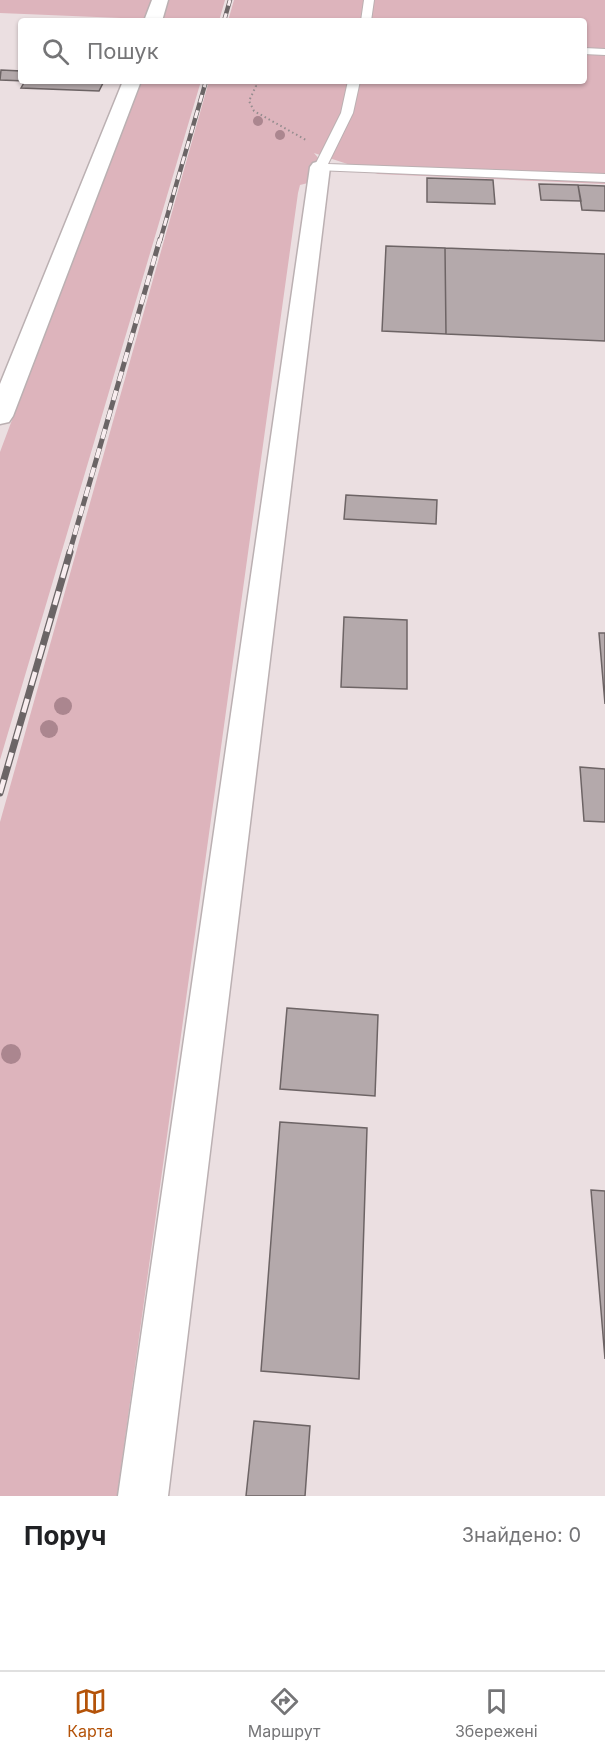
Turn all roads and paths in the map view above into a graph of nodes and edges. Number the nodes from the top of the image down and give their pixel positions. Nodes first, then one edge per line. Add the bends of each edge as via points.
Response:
1 (160, 0) edge
2 (369, 0) edge
3 (154, 18) edge
4 (366, 18) edge
5 (587, 51) edge
6 (605, 52) edge
7 (131, 84) edge
8 (256, 84) edge
9 (353, 84) edge
10 (326, 155) junction
11 (605, 178) edge
12 (0, 416) edge
13 (143, 1496) edge

1 - 3 street
2 - 4 lane
5 - 6 lane
7 - 12 street
8 - 10 path via 249,101 254,111
9 - 10 lane via 347,113
10 - 11 lane
10 - 13 street

